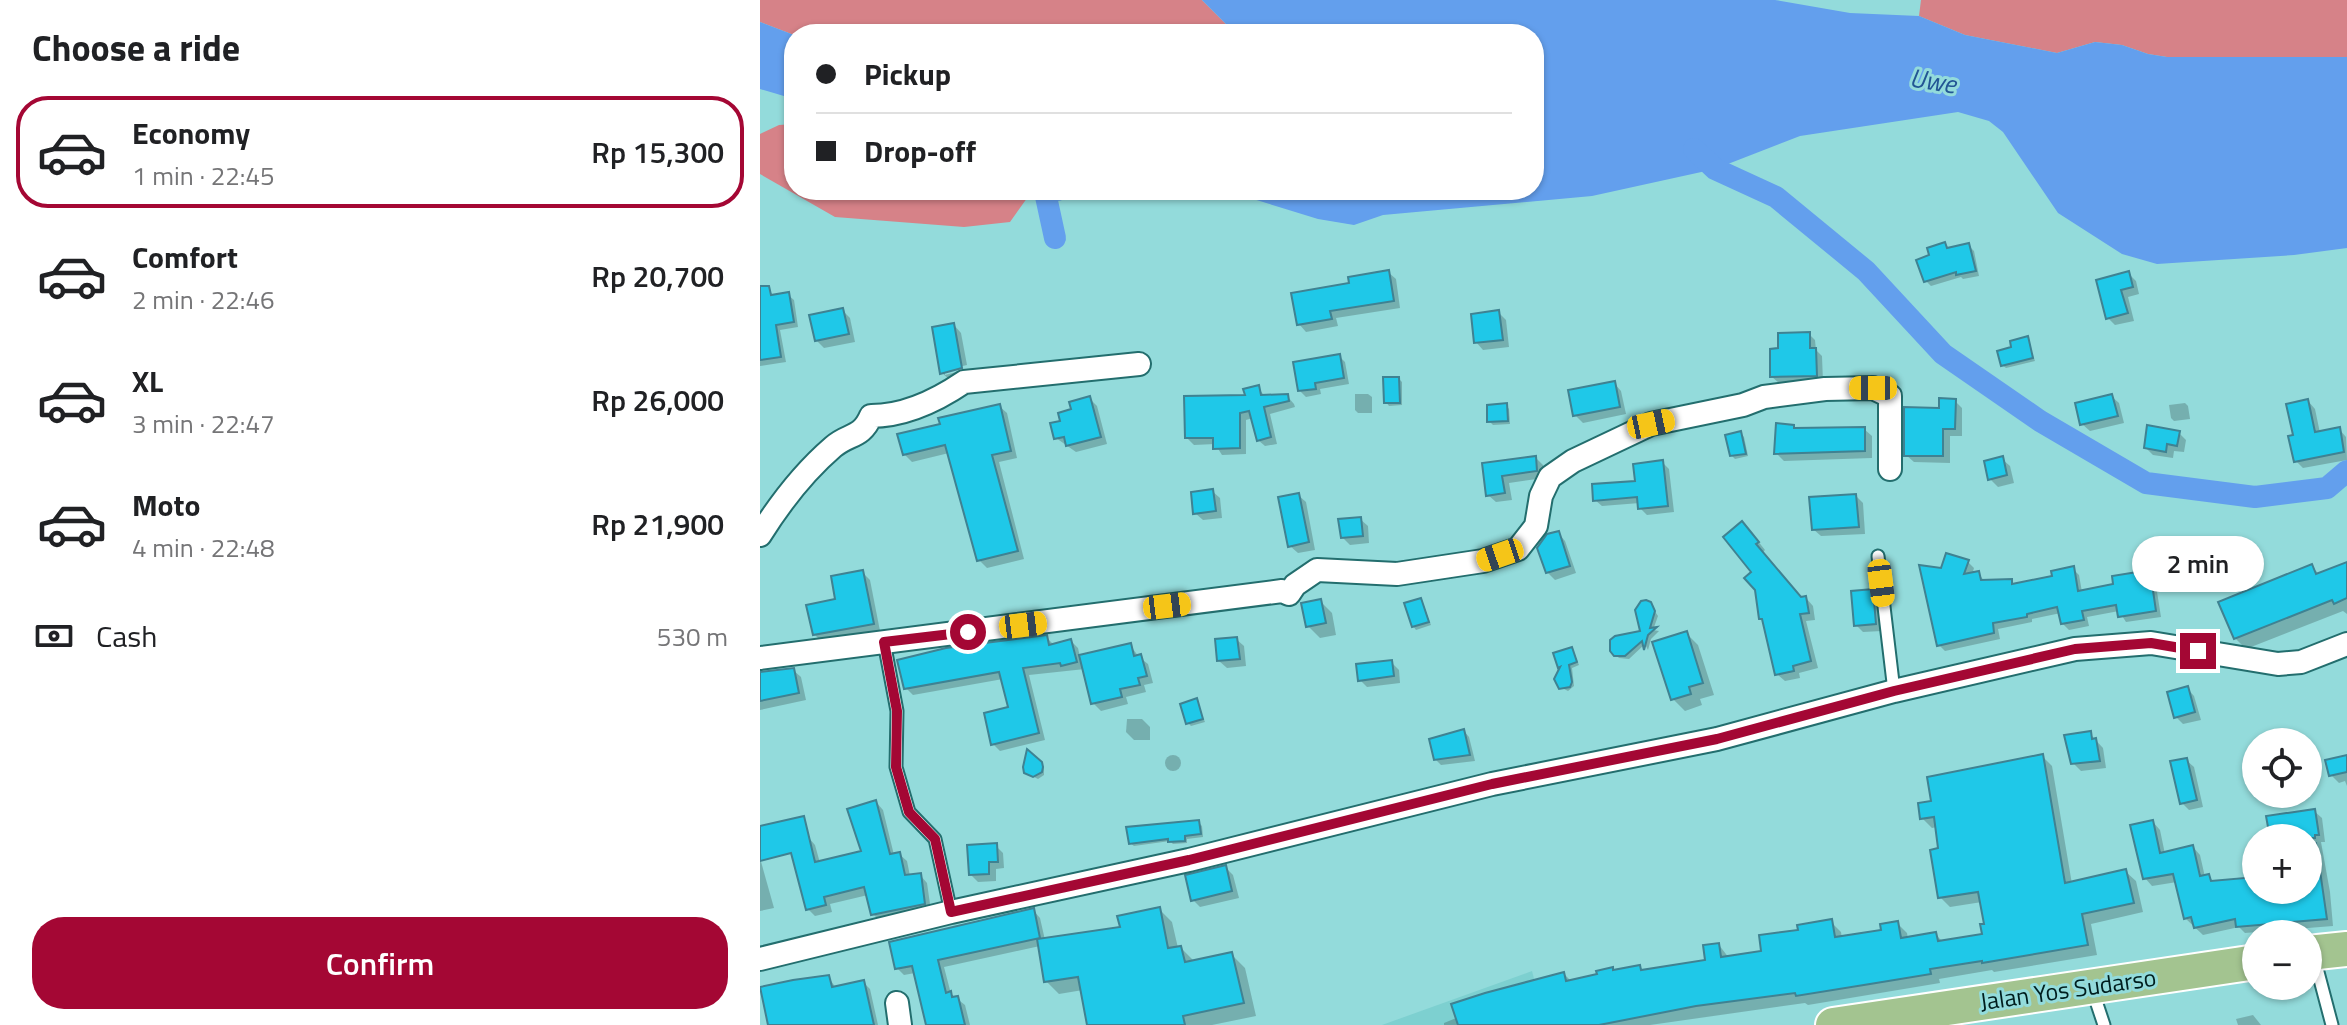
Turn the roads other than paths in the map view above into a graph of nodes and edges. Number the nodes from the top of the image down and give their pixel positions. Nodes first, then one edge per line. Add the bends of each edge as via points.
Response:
1 (1139, 364) dead end
2 (1890, 469) dead end
3 (760, 535) edge
4 (1878, 556) dead end
5 (884, 642) junction
6 (2347, 644) edge
7 (760, 658) edge
8 (1894, 691) junction
9 (951, 912) junction
10 (2347, 949) edge
11 (2322, 952) edge
12 (760, 959) edge
13 (2242, 964) edge
14 (2092, 987) junction
15 (2322, 992) edge
16 (1833, 1025) edge
17 (2104, 1025) edge
18 (2332, 1025) edge

1 - 3 street via 964,382 941,398 904,412 871,416 864,431 835,445 780,503
2 - 5 street via 1890,396 1861,388 1764,397 1651,424 1573,461 1550,477 1536,526 1518,549 1483,561 1397,574 1317,570 1289,594
4 - 8 lane
5 - 7 street
5 - 9 lane via 897,711 896,767 909,812 935,839
6 - 8 street via 2301,662 2278,664 2178,646 2121,643
8 - 9 street via 1717,739 1492,784 1189,860
9 - 12 street
10 - 11 main road
13 - 14 main road, Jalan Yos Sudarso
14 - 16 main road, Jalan Yos Sudarso
14 - 17 lane
15 - 18 lane

